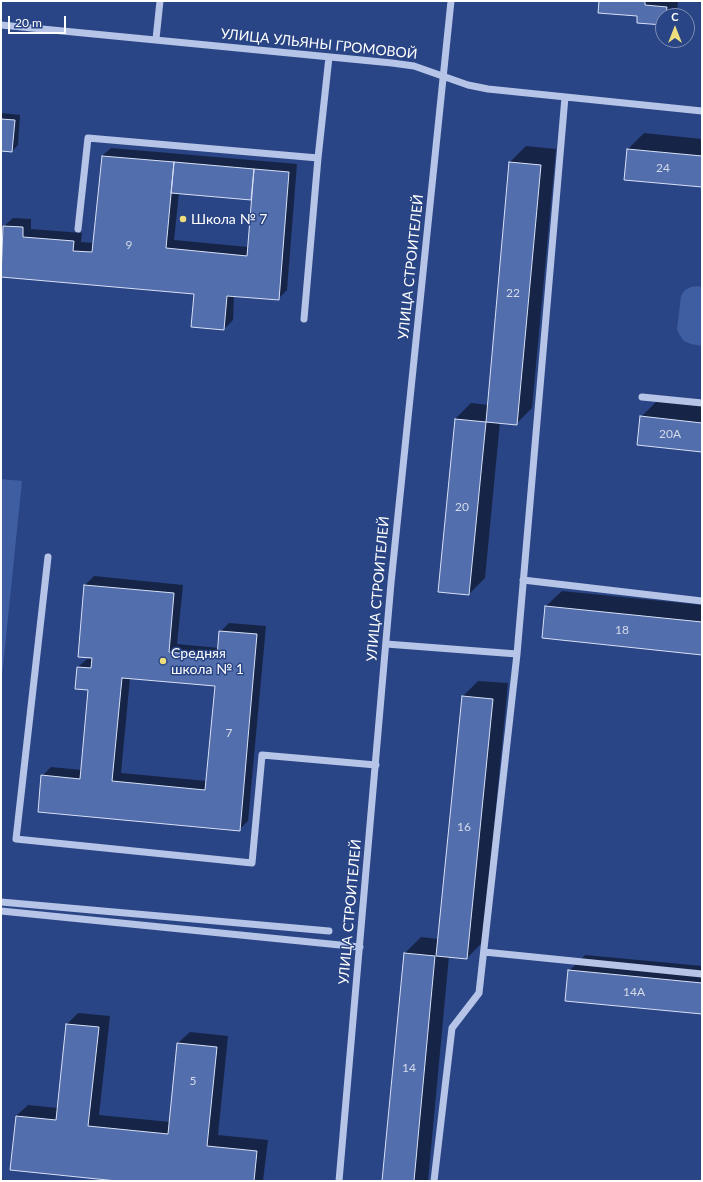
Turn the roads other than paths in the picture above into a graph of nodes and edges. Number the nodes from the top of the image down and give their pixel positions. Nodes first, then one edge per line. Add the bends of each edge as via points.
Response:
1 (160, 1) edge
2 (451, 1) edge
3 (1, 25) edge
4 (156, 39) junction
5 (329, 57) junction
6 (444, 76) junction
7 (564, 97) junction
8 (702, 111) edge
9 (318, 158) junction
10 (78, 229) dead end
11 (304, 319) dead end
12 (642, 397) dead end
13 (702, 403) edge
14 (48, 557) dead end
15 (522, 580) junction
16 (702, 601) edge
17 (386, 644) junction
18 (516, 654) junction
19 (376, 765) junction
20 (1, 902) edge
21 (1, 911) edge
22 (329, 931) dead end
23 (360, 947) junction
24 (484, 952) junction
25 (702, 974) edge
26 (339, 1181) edge
27 (434, 1181) edge

1 - 4 street
2 - 6 street, УЛИЦА СТРОИТЕЛЕЙ
3 - 4 street, УЛИЦА УЛЬЯНЫ ГРОМОВОЙ
4 - 5 street, УЛИЦА УЛЬЯНЫ ГРОМОВОЙ
5 - 6 street, УЛИЦА УЛЬЯНЫ ГРОМОВОЙ via 414,66
5 - 9 street
6 - 7 street, УЛИЦА УЛЬЯНЫ ГРОМОВОЙ via 488,90
6 - 17 street, УЛИЦА СТРОИТЕЛЕЙ
7 - 8 street, УЛИЦА УЛЬЯНЫ ГРОМОВОЙ
7 - 15 street
9 - 10 street via 88,138
9 - 11 street
12 - 13 street
14 - 19 street via 16,839 252,863 262,755
15 - 16 street
15 - 18 street
17 - 18 street
17 - 19 street, УЛИЦА СТРОИТЕЛЕЙ
18 - 24 street
19 - 23 street, УЛИЦА СТРОИТЕЛЕЙ
20 - 22 street
21 - 23 street
23 - 26 street, УЛИЦА СТРОИТЕЛЕЙ
24 - 25 street
24 - 27 street via 479,993 452,1028

